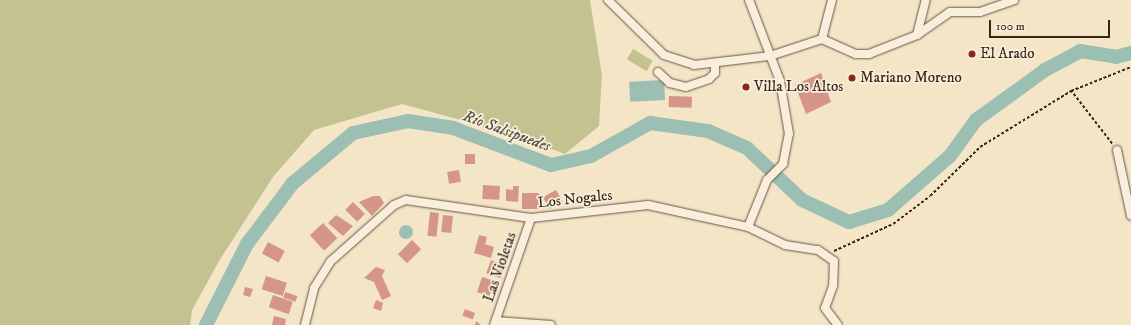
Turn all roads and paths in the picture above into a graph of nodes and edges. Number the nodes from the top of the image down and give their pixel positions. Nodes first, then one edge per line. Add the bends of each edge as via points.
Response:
1 (608, 0) edge
2 (749, 0) edge
3 (832, 0) edge
4 (926, 0) edge
5 (1014, 0) edge
6 (918, 35) junction
7 (822, 39) junction
8 (770, 56) junction
9 (715, 64) junction
10 (1131, 67) edge
11 (658, 72) dead end
12 (1071, 91) junction
13 (1117, 150) joint
14 (1131, 216) edge
15 (531, 218) junction
16 (748, 227) junction
17 (826, 254) junction
18 (495, 323) edge
19 (305, 325) edge
20 (552, 325) edge
21 (838, 325) edge

1 - 9 street via 664,55 694,65
2 - 8 street
3 - 7 street
4 - 6 street
5 - 6 street via 980,12 950,12
6 - 7 street via 869,54 856,54
7 - 8 street
8 - 9 street
8 - 16 street via 784,93 789,134 783,164 767,180
9 - 11 street via 715,73 709,79 686,87 670,83
10 - 12 path
12 - 13 path
12 - 17 path via 980,147 930,196 893,224
13 - 14 street
15 - 16 street, Los Nogales via 648,205
15 - 18 street, Las Violetas
15 - 19 street, Los Nogales via 406,200 394,205 336,256 320,274
16 - 17 street, Los Nogales via 785,245
17 - 21 street via 834,261 835,272 825,308
18 - 20 street

